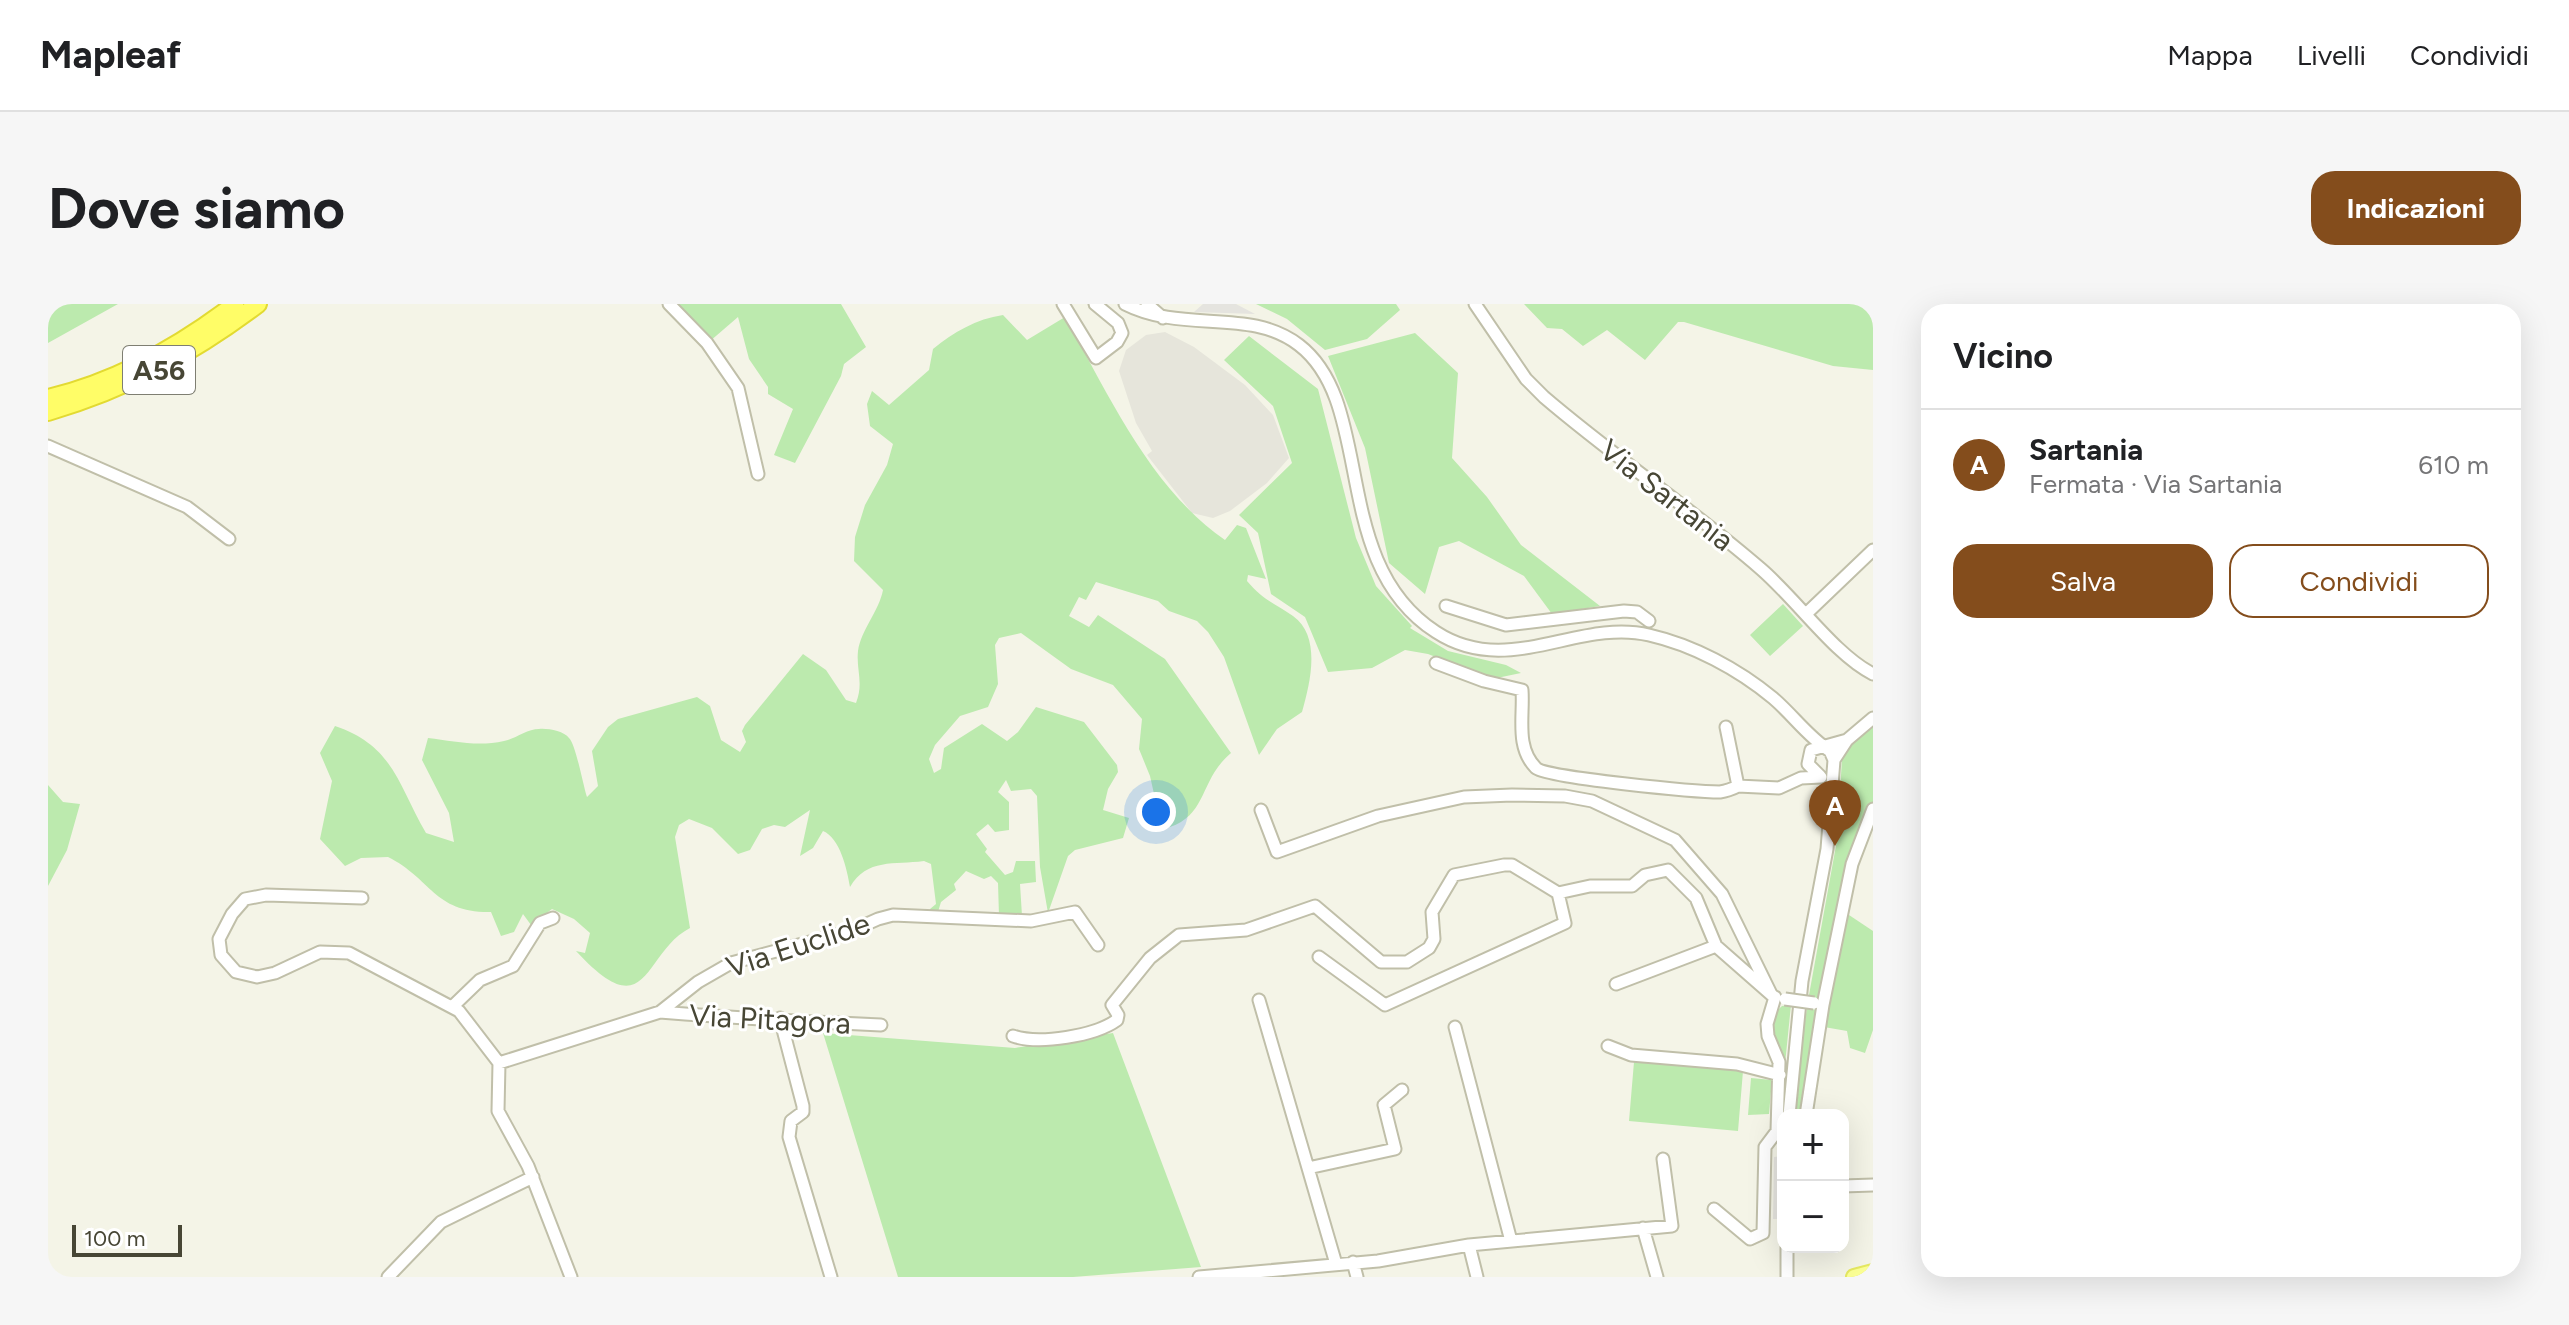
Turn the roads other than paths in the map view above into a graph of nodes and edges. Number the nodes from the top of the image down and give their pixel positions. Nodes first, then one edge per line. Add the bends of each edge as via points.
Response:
1 (235, 304) edge
2 (258, 304) edge
3 (669, 304) edge
4 (1063, 304) edge
5 (1095, 304) edge
6 (1125, 304) edge
7 (1147, 304) edge
8 (1475, 304) edge
9 (1164, 318) junction
10 (48, 398) edge
11 (48, 412) edge
12 (48, 446) edge
13 (758, 474) dead end
14 (229, 539) dead end
15 (1873, 550) edge
16 (1446, 606) dead end
17 (1807, 613) junction
18 (1649, 621) junction
19 (1641, 634) junction
20 (1657, 637) junction
21 (1436, 663) dead end
22 (1873, 674) edge
23 (1515, 677) dead end
24 (1522, 690) junction
25 (1873, 718) edge
26 (1726, 727) dead end
27 (1847, 740) junction
28 (1816, 748) junction
29 (1833, 762) junction
30 (1808, 764) junction
31 (1820, 775) junction
32 (1795, 781) junction
33 (1738, 786) junction
34 (1832, 802) junction
35 (1873, 809) edge
36 (1261, 810) dead end
37 (1870, 825) edge
38 (1558, 893) junction
39 (362, 898) dead end
40 (553, 918) dead end
41 (1098, 945) dead end
42 (1716, 946) junction
43 (1319, 957) dead end
44 (1616, 984) dead end
45 (1777, 997) junction
46 (1259, 1000) dead end
47 (1819, 1004) junction
48 (452, 1007) junction
49 (660, 1012) junction
50 (780, 1018) junction
51 (881, 1025) dead end
52 (1455, 1027) dead end
53 (1013, 1036) dead end
54 (1608, 1046) dead end
55 (499, 1063) junction
56 (1780, 1075) junction
57 (1402, 1090) dead end
58 (1790, 1109) edge
59 (1807, 1109) edge
60 (1663, 1159) dead end
61 (1308, 1168) junction
62 (533, 1177) junction
63 (1873, 1185) edge
64 (1849, 1186) edge
65 (1714, 1209) dead end
66 (1643, 1228) junction
67 (1511, 1241) junction
68 (1469, 1245) junction
69 (1788, 1253) edge
70 (1353, 1262) junction
71 (1336, 1264) junction
72 (1873, 1272) edge
73 (1790, 1274) edge
74 (388, 1277) edge
75 (571, 1277) edge
76 (831, 1277) edge
77 (1199, 1277) edge
78 (1357, 1277) edge
79 (1477, 1277) edge
80 (1657, 1277) edge
81 (1854, 1277) edge

1 - 10 highway, A56 via 143,362
2 - 11 highway, A56 via 151,374
3 - 13 street via 707,343 738,388
4 - 5 street via 1096,358 1122,333
6 - 9 street
7 - 9 street
8 - 17 street, Via Sartania via 1544,397 1762,570
9 - 19 street via 1248,324 1278,332 1313,359 1336,404 1373,552 1392,589 1420,621 1444,638 1497,651 1598,635
12 - 14 street via 187,507
15 - 17 street
16 - 18 street via 1506,625 1624,611
17 - 22 street, Via Sartania via 1846,657
18 - 19 street
18 - 20 street
19 - 20 street
20 - 28 street via 1723,665 1771,697
21 - 24 street
23 - 24 street
24 - 33 street via 1523,745 1543,772 1716,792
25 - 27 street
26 - 33 street
27 - 28 street
27 - 29 street
28 - 29 street via 1830,751
28 - 30 street
29 - 31 street
29 - 34 street
30 - 31 street
30 - 32 street
31 - 32 street
31 - 34 street
32 - 33 street via 1779,788
34 - 58 street via 1802,981
35 - 37 street
36 - 45 street via 1277,852 1344,826 1464,797 1592,801 1684,849 1722,894
37 - 47 street via 1852,864
38 - 42 street via 1632,886 1645,875 1668,870 1696,898
38 - 43 street via 1565,923 1385,1005
38 - 53 street via 1512,865 1454,875 1432,912 1434,939 1407,962 1381,962 1315,906 1246,930 1179,935 1134,976 1112,1005 1117,1020 1105,1029 1031,1039
39 - 48 street via 251,897 239,903 219,939 221,955 236,972 257,977 312,954 341,951
40 - 48 street via 540,923 513,966 480,980
41 - 49 street, Via Euclide via 1075,912 1031,921 893,915 731,963
42 - 44 street
42 - 45 street
45 - 47 street, bridge
45 - 56 street via 1768,1036
46 - 61 street
47 - 59 street
48 - 55 street
49 - 50 street, Via Pitagora
49 - 55 street, Via Euclide
50 - 51 street, Via Pitagora via 815,1025
50 - 76 street via 803,1109 791,1121 789,1137
52 - 67 street
54 - 56 street via 1631,1055 1737,1064
55 - 62 street via 498,1111
56 - 65 street via 1777,1131 1765,1147 1763,1233 1750,1239
57 - 61 street via 1384,1105 1395,1149
60 - 66 street via 1674,1223
61 - 71 street
62 - 74 street via 441,1222
62 - 75 street
63 - 64 street
66 - 67 street
66 - 80 street
67 - 68 street
68 - 70 street
68 - 79 street
69 - 73 street
70 - 71 street
70 - 78 street
71 - 77 street
72 - 81 main road

